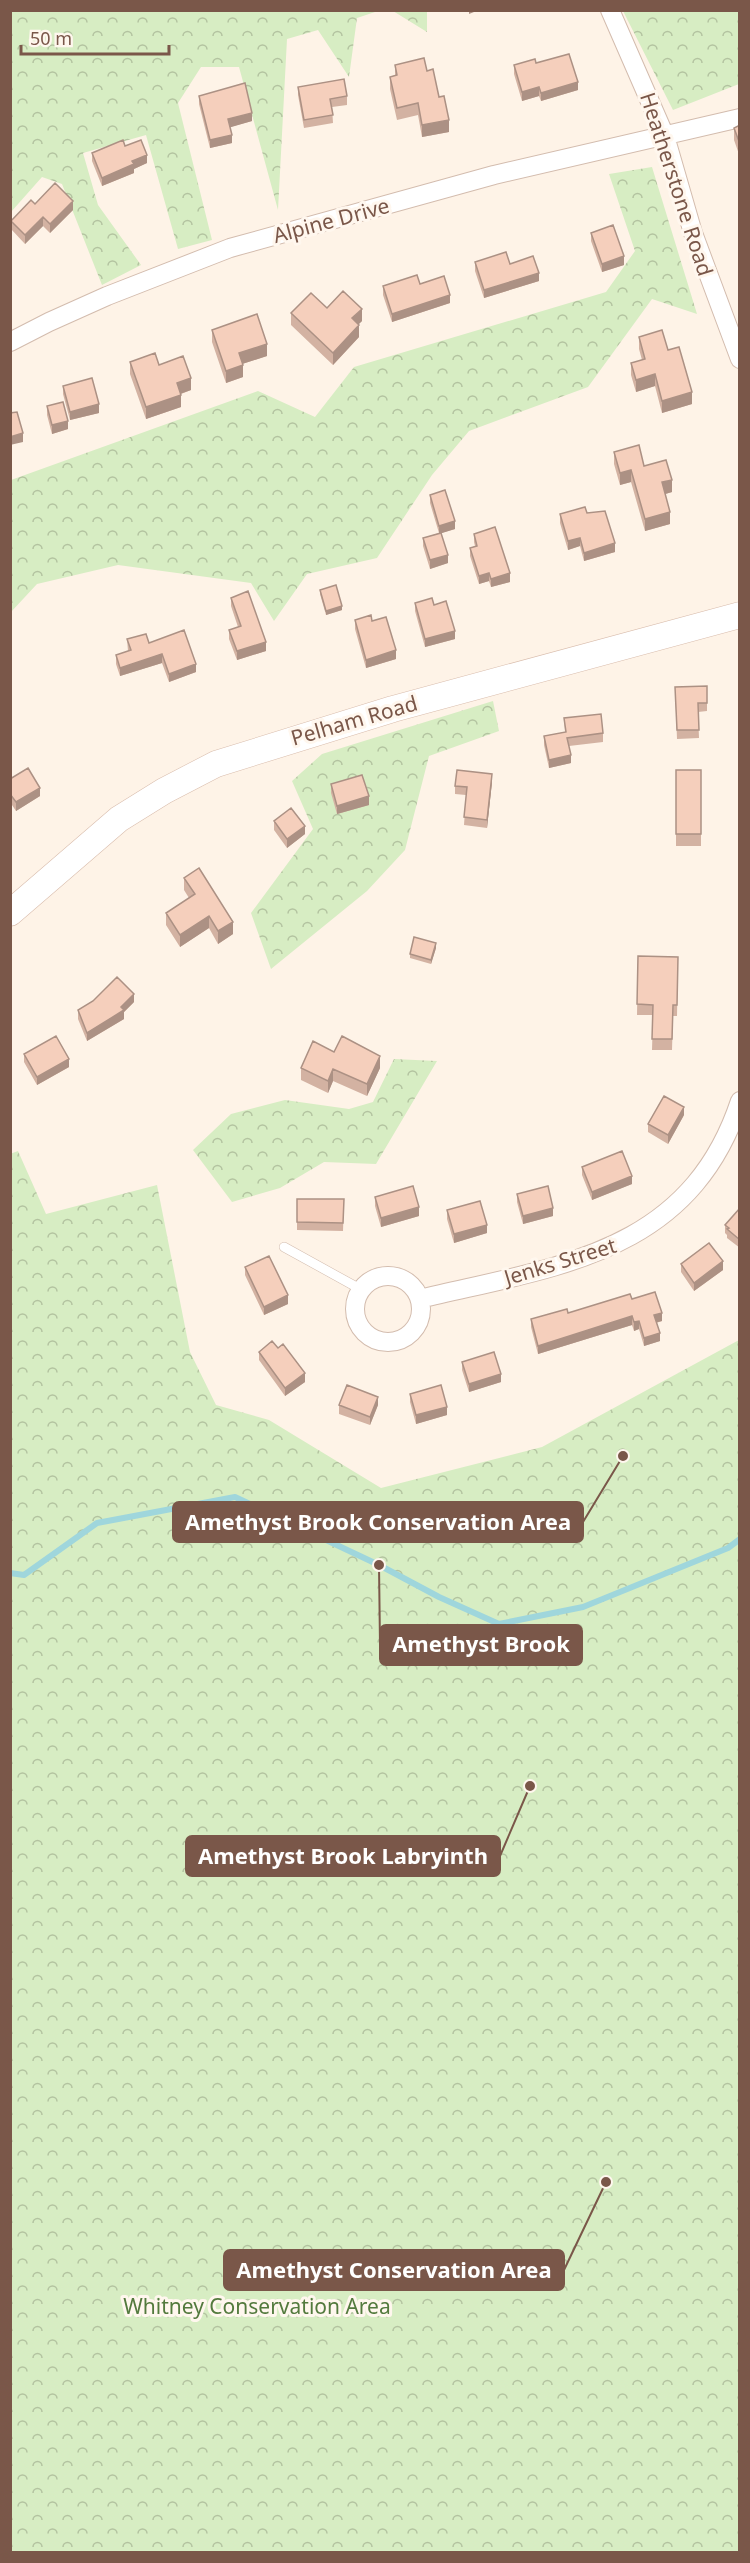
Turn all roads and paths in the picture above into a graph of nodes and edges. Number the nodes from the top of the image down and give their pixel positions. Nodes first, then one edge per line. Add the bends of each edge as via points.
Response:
1 (610, 10) edge
2 (740, 118) edge
3 (665, 136) junction
4 (10, 342) edge
5 (740, 359) edge
6 (740, 615) edge
7 (10, 913) edge
8 (740, 1101) edge
9 (284, 1247) dead end
10 (362, 1290) junction
11 (420, 1299) junction

1 - 3 street, Heatherstone Road
2 - 3 street, Alpine Drive
3 - 4 street, Alpine Drive via 494,175 230,248 107,296
3 - 5 street, Heatherstone Road via 693,233
6 - 7 main road, Pelham Road via 412,703 216,764 164,790 119,819
8 - 11 street, Jenks Street via 723,1142 699,1181 675,1206 643,1230 604,1250 558,1266
9 - 10 lane
10 - 11 street via 377,1278 397,1277 409,1283
10 - 11 street via 356,1308 358,1321 369,1335 385,1341 412,1332 420,1317

